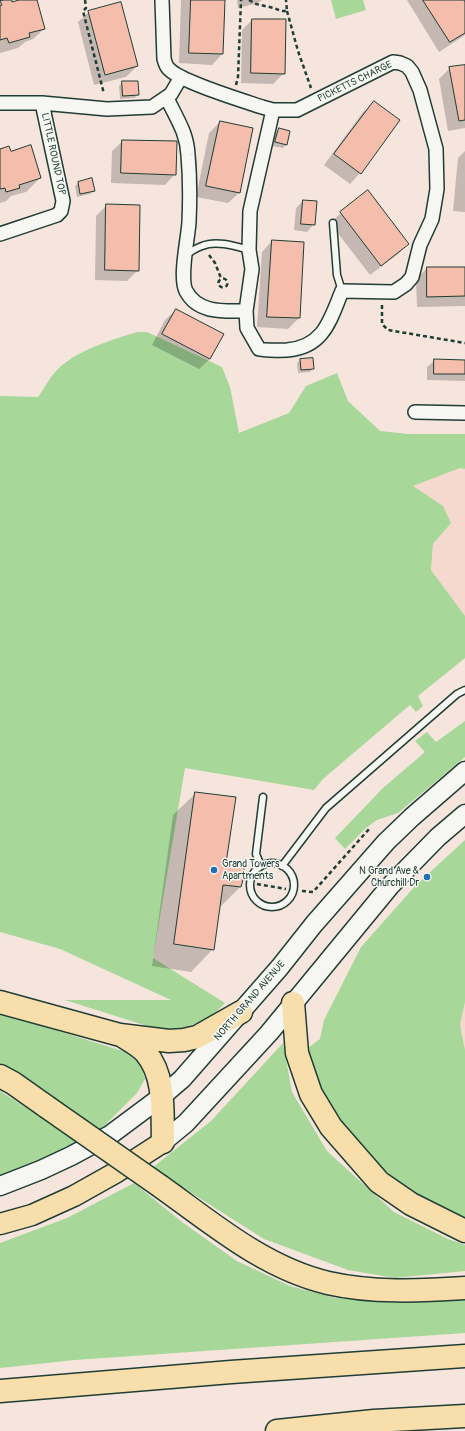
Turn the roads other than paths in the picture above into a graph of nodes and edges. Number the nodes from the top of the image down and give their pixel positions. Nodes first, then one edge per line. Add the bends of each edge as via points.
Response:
1 (162, 0) edge
2 (181, 77) junction
3 (166, 98) junction
4 (0, 103) edge
5 (42, 103) junction
6 (272, 110) junction
7 (333, 223) dead end
8 (0, 234) edge
9 (249, 250) junction
10 (185, 256) junction
11 (342, 291) junction
12 (246, 311) junction
13 (415, 412) dead end
14 (465, 413) edge
15 (465, 690) edge
16 (465, 772) edge
17 (264, 797) dead end
18 (465, 814) edge
19 (261, 866) junction
20 (282, 866) junction
21 (0, 1002) edge
22 (293, 1003) junction
23 (241, 1012) junction
24 (120, 1035) junction
25 (0, 1076) edge
26 (161, 1097) junction
27 (163, 1142) junction
28 (0, 1186) edge
29 (0, 1224) edge
30 (465, 1230) edge
31 (465, 1288) edge
32 (465, 1356) edge
33 (0, 1391) edge
34 (465, 1416) edge
35 (277, 1431) edge

1 - 2 street, PICKETTS CHARGE via 164,59 167,68
2 - 3 street
2 - 6 street, PICKETTS CHARGE
3 - 5 street, LITTLE ROUND TOP via 152,107 115,108
3 - 10 street via 185,133 188,154 189,221
4 - 5 street, LITTLE ROUND TOP
5 - 8 street, LITTLE ROUND TOP via 63,207 57,215
6 - 9 street via 250,211
6 - 11 street, PICKETTS CHARGE via 297,110 393,62 407,66 416,78 436,149 437,189 432,219 420,244 412,278 394,292
7 - 11 lane via 337,275
9 - 10 lane via 207,244
9 - 12 street via 252,269
10 - 12 street via 183,272 186,291 197,304 218,311
11 - 12 street via 324,331 315,341 304,347 268,351 259,348 247,328
13 - 14 street
15 - 20 lane via 457,694 326,808
16 - 23 main road, NORTH GRAND AVENUE via 386,842
17 - 19 lane via 256,854
18 - 22 main road via 438,837 390,886
19 - 20 lane via 276,863
19 - 20 lane via 251,877 250,891 259,903 273,907 286,902 293,890 292,876
21 - 24 highway
22 - 27 main road via 269,1033 186,1123
22 - 30 highway via 297,1053 311,1094 331,1127 379,1182 410,1204
23 - 24 highway via 184,1040 169,1041
23 - 26 main road, NORTH GRAND AVENUE via 182,1079
24 - 26 highway via 138,1045 154,1063 160,1080
25 - 31 highway, bridge via 242,1245 288,1269 327,1283 386,1290
26 - 27 highway
26 - 28 main road, NORTH GRAND AVENUE via 110,1135 41,1170
27 - 29 main road via 74,1196 32,1215
32 - 33 highway
34 - 35 highway via 374,1421

